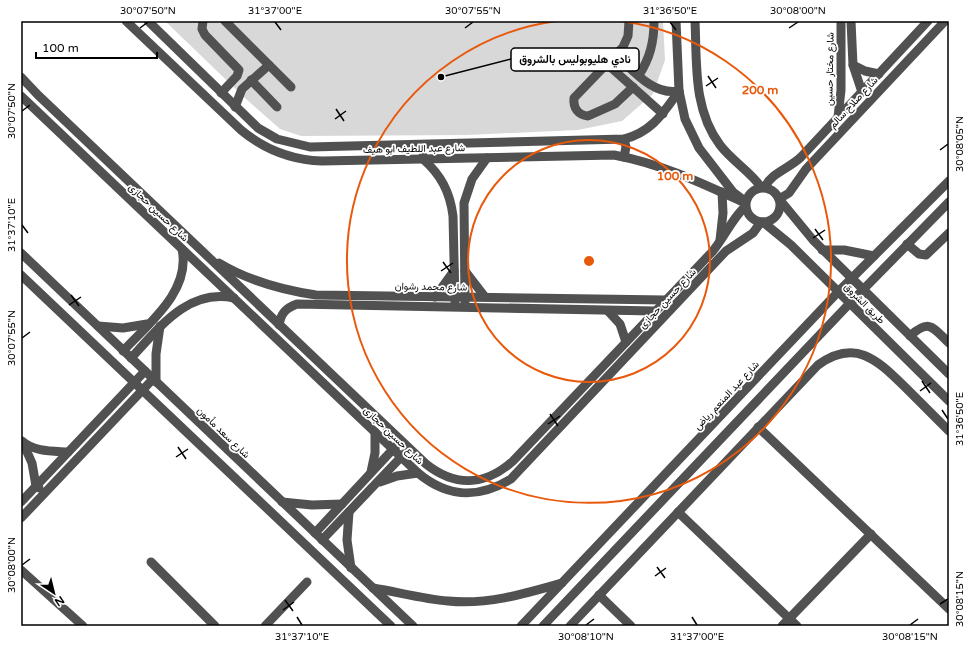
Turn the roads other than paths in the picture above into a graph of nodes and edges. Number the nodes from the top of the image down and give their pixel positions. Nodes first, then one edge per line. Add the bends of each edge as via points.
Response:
1 (126, 21) edge
2 (148, 21) edge
3 (203, 21) edge
4 (225, 21) edge
5 (630, 21) edge
6 (654, 21) edge
7 (676, 21) edge
8 (841, 21) edge
9 (851, 21) edge
10 (928, 21) edge
11 (945, 21) edge
12 (697, 22) edge
13 (616, 55) junction
14 (607, 64) junction
15 (269, 65) junction
16 (853, 65) junction
17 (879, 74) junction
18 (639, 75) junction
19 (21, 77) edge
20 (251, 80) junction
21 (291, 87) dead end
22 (633, 87) junction
23 (679, 91) junction
24 (221, 92) junction
25 (862, 92) junction
26 (21, 96) edge
27 (235, 107) junction
28 (277, 107) dead end
29 (662, 114) junction
30 (838, 118) junction
31 (624, 139) junction
32 (422, 145) junction
33 (624, 157) junction
34 (487, 158) junction
35 (423, 159) junction
36 (949, 181) edge
37 (763, 187) junction
38 (722, 192) junction
39 (780, 199) junction
40 (949, 202) edge
41 (745, 204) junction
42 (762, 222) junction
43 (949, 233) edge
44 (185, 235) junction
45 (719, 243) junction
46 (907, 244) junction
47 (180, 246) junction
48 (822, 250) junction
49 (21, 253) edge
50 (204, 254) junction
51 (874, 256) junction
52 (465, 270) junction
53 (454, 271) junction
54 (21, 275) edge
55 (852, 278) junction
56 (863, 289) junction
57 (838, 292) junction
58 (435, 297) junction
59 (454, 297) junction
60 (465, 297) junction
61 (485, 297) junction
62 (234, 298) junction
63 (666, 300) junction
64 (850, 303) junction
65 (455, 307) junction
66 (465, 308) junction
67 (608, 310) junction
68 (657, 310) junction
69 (666, 315) junction
70 (148, 324) junction
71 (279, 325) junction
72 (98, 326) junction
73 (160, 326) junction
74 (910, 336) junction
75 (626, 342) junction
76 (949, 343) edge
77 (123, 350) junction
78 (131, 358) junction
79 (145, 371) junction
80 (949, 374) edge
81 (155, 380) junction
82 (134, 383) junction
83 (142, 390) junction
84 (949, 401) edge
85 (758, 427) junction
86 (949, 431) edge
87 (375, 432) junction
88 (402, 441) junction
89 (22, 442) edge
90 (409, 448) junction
91 (393, 450) junction
92 (68, 452) junction
93 (401, 457) junction
94 (678, 462) junction
95 (689, 472) junction
96 (418, 473) junction
97 (371, 474) junction
98 (376, 483) junction
99 (36, 486) junction
100 (45, 493) junction
101 (23, 500) edge
102 (282, 502) junction
103 (342, 504) junction
104 (33, 506) junction
105 (349, 512) junction
106 (678, 512) junction
107 (21, 518) edge
108 (315, 533) junction
109 (871, 534) junction
110 (322, 540) junction
111 (151, 562) dead end
112 (22, 568) edge
113 (351, 568) junction
114 (307, 582) dead end
115 (563, 583) junction
116 (373, 588) junction
117 (599, 595) junction
118 (949, 609) edge
119 (789, 618) junction
120 (217, 625) edge
121 (83, 626) edge
122 (265, 626) edge
123 (391, 626) edge
124 (413, 626) edge
125 (521, 626) edge
126 (543, 626) edge
127 (570, 626) edge
128 (631, 626) edge
129 (782, 626) edge
130 (797, 626) edge

1 - 35 street, شارع عبد اللطيف ابو هيف via 241,130 273,151 309,161
2 - 24 street, شارع عبد اللطيف ابو هيف
3 - 24 street via 203,32 237,66 239,72
4 - 15 street
5 - 13 street via 626,42
6 - 18 street via 651,51
7 - 23 street
8 - 30 street, شارع مختار حسين via 841,90
9 - 16 street
10 - 17 street, شارع صلاح سالم
11 - 39 street, شارع صلاح سالم via 806,169 789,193
12 - 37 street via 698,88 705,118 730,157
13 - 14 street
13 - 18 street
14 - 22 street
14 - 22 street via 574,98 578,112 588,116 615,104
15 - 20 street
15 - 21 street
16 - 17 street
16 - 25 street
17 - 25 street, شارع صلاح سالم
18 - 23 street via 658,90
19 - 44 street, شارع حسين حجازى
20 - 27 street via 242,89
20 - 28 street
22 - 29 street
23 - 29 street, شارع عبد اللطيف ابو هيف
23 - 41 street via 685,119 695,141
24 - 27 street, شارع عبد اللطيف ابو هيف
25 - 30 street, شارع صلاح سالم
26 - 47 street, شارع حسين حجازى
27 - 32 street, شارع عبد اللطيف ابو هيف via 267,134 298,145 321,148
29 - 31 street, شارع عبد اللطيف ابو هيف via 650,128
30 - 37 street, شارع صلاح سالم via 801,157 774,175
31 - 32 street, شارع عبد اللطيف ابو هيف
31 - 33 street
32 - 35 street
33 - 34 street, شارع عبد اللطيف ابو هيف via 614,155
33 - 38 street, شارع عبد اللطيف ابو هيف via 684,174
34 - 35 street, شارع عبد اللطيف ابو هيف
34 - 52 street via 472,179 464,203
35 - 53 street via 441,179 451,203
36 - 51 street, شارع عبد المنعم رياض
37 - 39 street via 774,191
37 - 41 street via 751,192
38 - 41 street, شارع عبد اللطيف ابو هيف
38 - 45 street via 723,223
39 - 42 street via 777,216
39 - 48 street, طريق الشروق
40 - 46 street
41 - 42 street via 750,217
41 - 45 street, شارع حسين حجازى
42 - 57 street, طريق الشروق via 791,245
42 - 69 street, شارع حسين حجازى via 753,233 726,252
43 - 46 street via 926,255 918,254
44 - 47 street
44 - 50 street, شارع حسين حجازى
45 - 63 street, شارع حسين حجازى
46 - 56 street
47 - 62 street, شارع حسين حجازى
47 - 70 street via 185,260 180,283 175,293
48 - 51 street via 854,251
48 - 55 street, طريق الشروق
49 - 72 street, شارع سعد مأمون
50 - 58 street, شارع محمد رشوان via 239,274 270,286 296,292 336,296
50 - 71 street, شارع حسين حجازى
51 - 55 street, شارع عبد المنعم رياض
52 - 60 street
52 - 61 street
53 - 58 street
53 - 59 street
54 - 82 street
55 - 56 street, طريق الشروق
55 - 57 street, شارع عبد المنعم رياض
56 - 64 street
56 - 74 street, طريق الشروق
57 - 64 street, طريق الشروق
57 - 94 street, شارع عبد المنعم رياض
58 - 59 street, شارع محمد رشوان
59 - 60 street, شارع محمد رشوان
59 - 65 street
60 - 61 street, شارع محمد رشوان
60 - 66 street
61 - 63 street, شارع محمد رشوان
62 - 73 street via 212,297 189,304
62 - 87 street, شارع حسين حجازى
63 - 68 street, شارع حسين حجازى
64 - 84 street, طريق الشروق
64 - 95 street
65 - 66 street, شارع محمد رشوان
65 - 71 street, شارع محمد رشوان via 297,304 286,310
66 - 67 street, شارع محمد رشوان
67 - 68 street, شارع محمد رشوان
67 - 75 street via 620,324
68 - 69 street
68 - 75 street, شارع حسين حجازى
69 - 96 street, شارع حسين حجازى via 511,479 488,490 463,493 439,487
70 - 72 street via 123,328
70 - 77 street
71 - 88 street, شارع حسين حجازى
72 - 77 street, شارع سعد مأمون
73 - 78 street
73 - 81 street
74 - 76 street via 921,326 928,325
74 - 80 street, طريق الشروق
75 - 90 street, شارع حسين حجازى via 513,461 493,476 470,481 446,477 430,468
77 - 78 street, شارع سعد مأمون
78 - 79 street, شارع سعد مأمون
79 - 81 street, شارع سعد مأمون
79 - 82 street
81 - 83 street
81 - 102 street, شارع سعد مأمون
82 - 83 street
82 - 92 street
83 - 100 street
83 - 123 street
85 - 86 street via 818,365 834,355 853,352 879,362
85 - 106 street
85 - 109 street
87 - 91 street, شارع حسين حجازى
87 - 97 street
88 - 90 street, شارع حسين حجازى
88 - 91 street
89 - 92 street via 45,451
89 - 99 street via 32,463
90 - 93 street
91 - 93 street, شارع حسين حجازى
91 - 97 street
92 - 99 street
93 - 96 street, شارع حسين حجازى
93 - 98 street
94 - 95 street
94 - 115 street, شارع عبد المنعم رياض
95 - 126 street
96 - 98 street
97 - 103 street
98 - 105 street
99 - 100 street
99 - 101 street
100 - 104 street
101 - 104 street
102 - 103 street
102 - 108 street, شارع سعد مأمون
103 - 108 street
104 - 107 street
105 - 110 street
105 - 113 street via 347,540
106 - 117 street
106 - 119 street
108 - 110 street, شارع سعد مأمون
109 - 118 street
109 - 119 street
110 - 113 street, شارع سعد مأمون
111 - 120 street
112 - 121 street
113 - 116 street, شارع سعد مأمون
114 - 122 street
115 - 116 street via 517,596 480,602 448,601
115 - 125 street, شارع عبد المنعم رياض
116 - 124 street, شارع سعد مأمون
117 - 127 street
117 - 128 street
119 - 129 street
119 - 130 street

